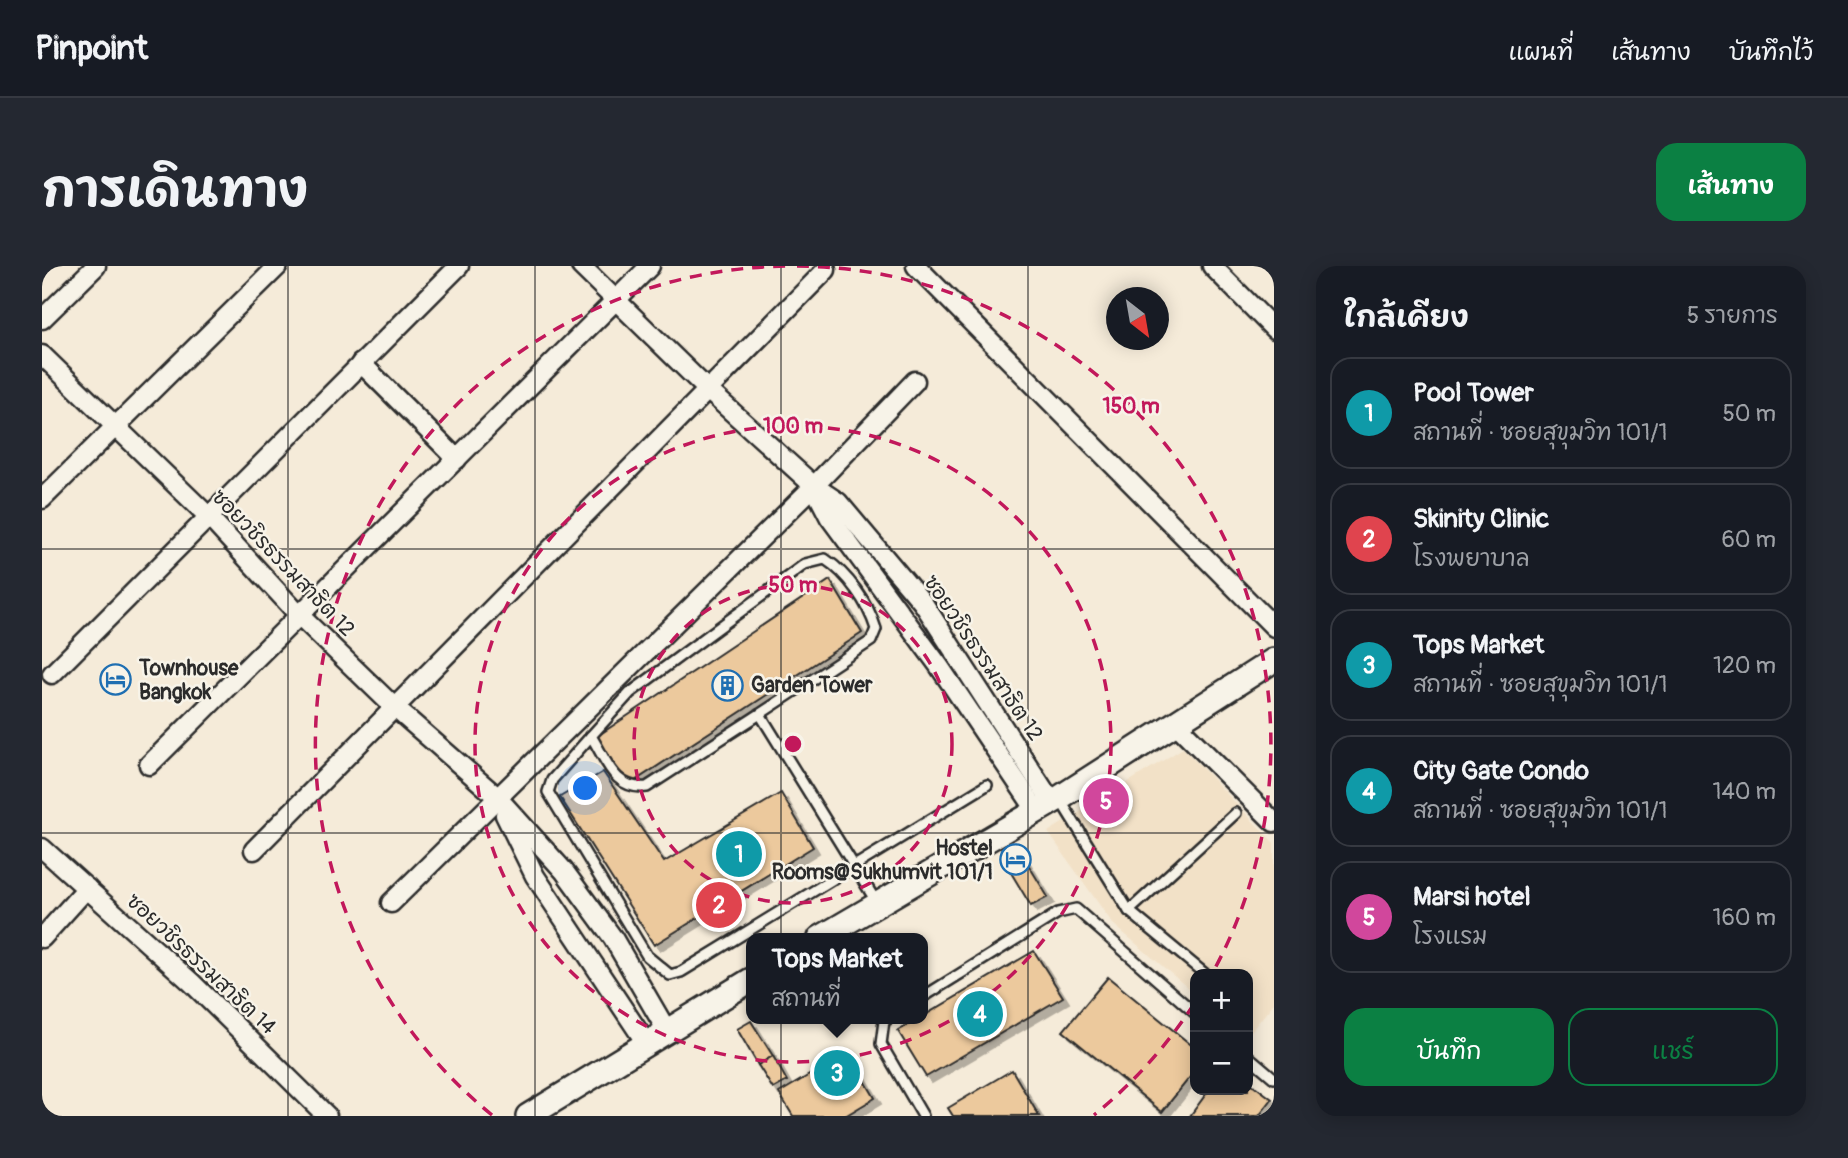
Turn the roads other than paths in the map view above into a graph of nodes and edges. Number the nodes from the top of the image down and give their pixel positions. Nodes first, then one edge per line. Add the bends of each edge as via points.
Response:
1 (96, 266) edge
2 (278, 266) edge
3 (459, 266) edge
4 (581, 266) edge
5 (650, 266) edge
6 (916, 266) edge
7 (1212, 266) edge
8 (826, 270) dead end
9 (615, 301) junction
10 (42, 319) edge
11 (1274, 329) edge
12 (42, 355) edge
13 (361, 363) junction
14 (915, 381) dead end
15 (709, 391) junction
16 (115, 427) junction
17 (457, 459) junction
18 (814, 486) junction
19 (42, 499) edge
20 (208, 516) junction
21 (299, 615) junction
22 (1274, 626) edge
23 (1274, 660) edge
24 (52, 674) dead end
25 (394, 707) junction
26 (760, 714) junction
27 (1176, 724) junction
28 (591, 736) junction
29 (149, 765) dead end
30 (987, 785) dead end
31 (496, 796) junction
32 (1049, 803) junction
33 (1236, 813) dead end
34 (1274, 822) edge
35 (42, 848) edge
36 (254, 850) dead end
37 (855, 865) junction
38 (87, 888) junction
39 (391, 902) dead end
40 (877, 904) junction
41 (1129, 911) junction
42 (831, 933) edge
43 (42, 938) edge
44 (1199, 969) edge
45 (746, 983) edge
46 (928, 994) edge
47 (1190, 1009) edge
48 (884, 1024) edge
49 (667, 1031) junction
50 (646, 1042) junction
51 (1253, 1060) edge
52 (1274, 1078) edge
53 (327, 1116) edge
54 (528, 1116) edge
55 (923, 1116) edge

1 - 10 street
2 - 16 street
3 - 13 street
4 - 9 street, ซอยวชิรธรรมสาธิต 12
5 - 9 street
6 - 22 street
7 - 11 street
8 - 15 street
9 - 15 street, ซอยวชิรธรรมสาธิต 12
9 - 17 street
12 - 16 street, ซอยวชิรธรรมสาธิต 12
13 - 17 street
13 - 20 street
14 - 18 street
15 - 18 street, ซอยวชิรธรรมสาธิต 12
15 - 25 street
16 - 19 street
16 - 20 street, ซอยวชิรธรรมสาธิต 12
17 - 21 street
18 - 31 street
18 - 32 street, ซอยวชิรธรรมสาธิต 12 via 830,518 939,666
18 - 32 street, ซอยวชิรธรรมสาธิต 12 via 838,502 923,603
20 - 21 street, ซอยวชิรธรรมสาธิต 12
20 - 24 street
21 - 25 street, ซอยวชิรธรรมสาธิต 12
21 - 29 street
23 - 27 street
25 - 31 street, ซอยวชิรธรรมสาธิต 12
25 - 36 street
26 - 28 lane via 648,787 631,788 620,782
26 - 28 lane via 871,641 876,629 872,617 840,569 825,559 805,564 630,693
26 - 37 lane
27 - 32 street
27 - 34 street
28 - 37 lane via 552,780 548,792 647,956 670,975
30 - 37 lane
31 - 39 street
31 - 49 street, ซอยวชิรธรรมสาธิต 12 via 572,882 613,938
31 - 50 street, ซอยวชิรธรรมสาธิต 12 via 535,876
32 - 40 street
32 - 41 lane
33 - 41 lane
35 - 38 street, ซอยวชิรธรรมสาธิต 14
37 - 40 lane
38 - 43 street
38 - 53 street, ซอยวชิรธรรมสาธิต 14
40 - 42 street
41 - 44 lane
45 - 49 street
46 - 47 lane via 1058,913 1076,909
48 - 55 lane via 881,1044
49 - 50 street
50 - 54 street
51 - 52 lane

